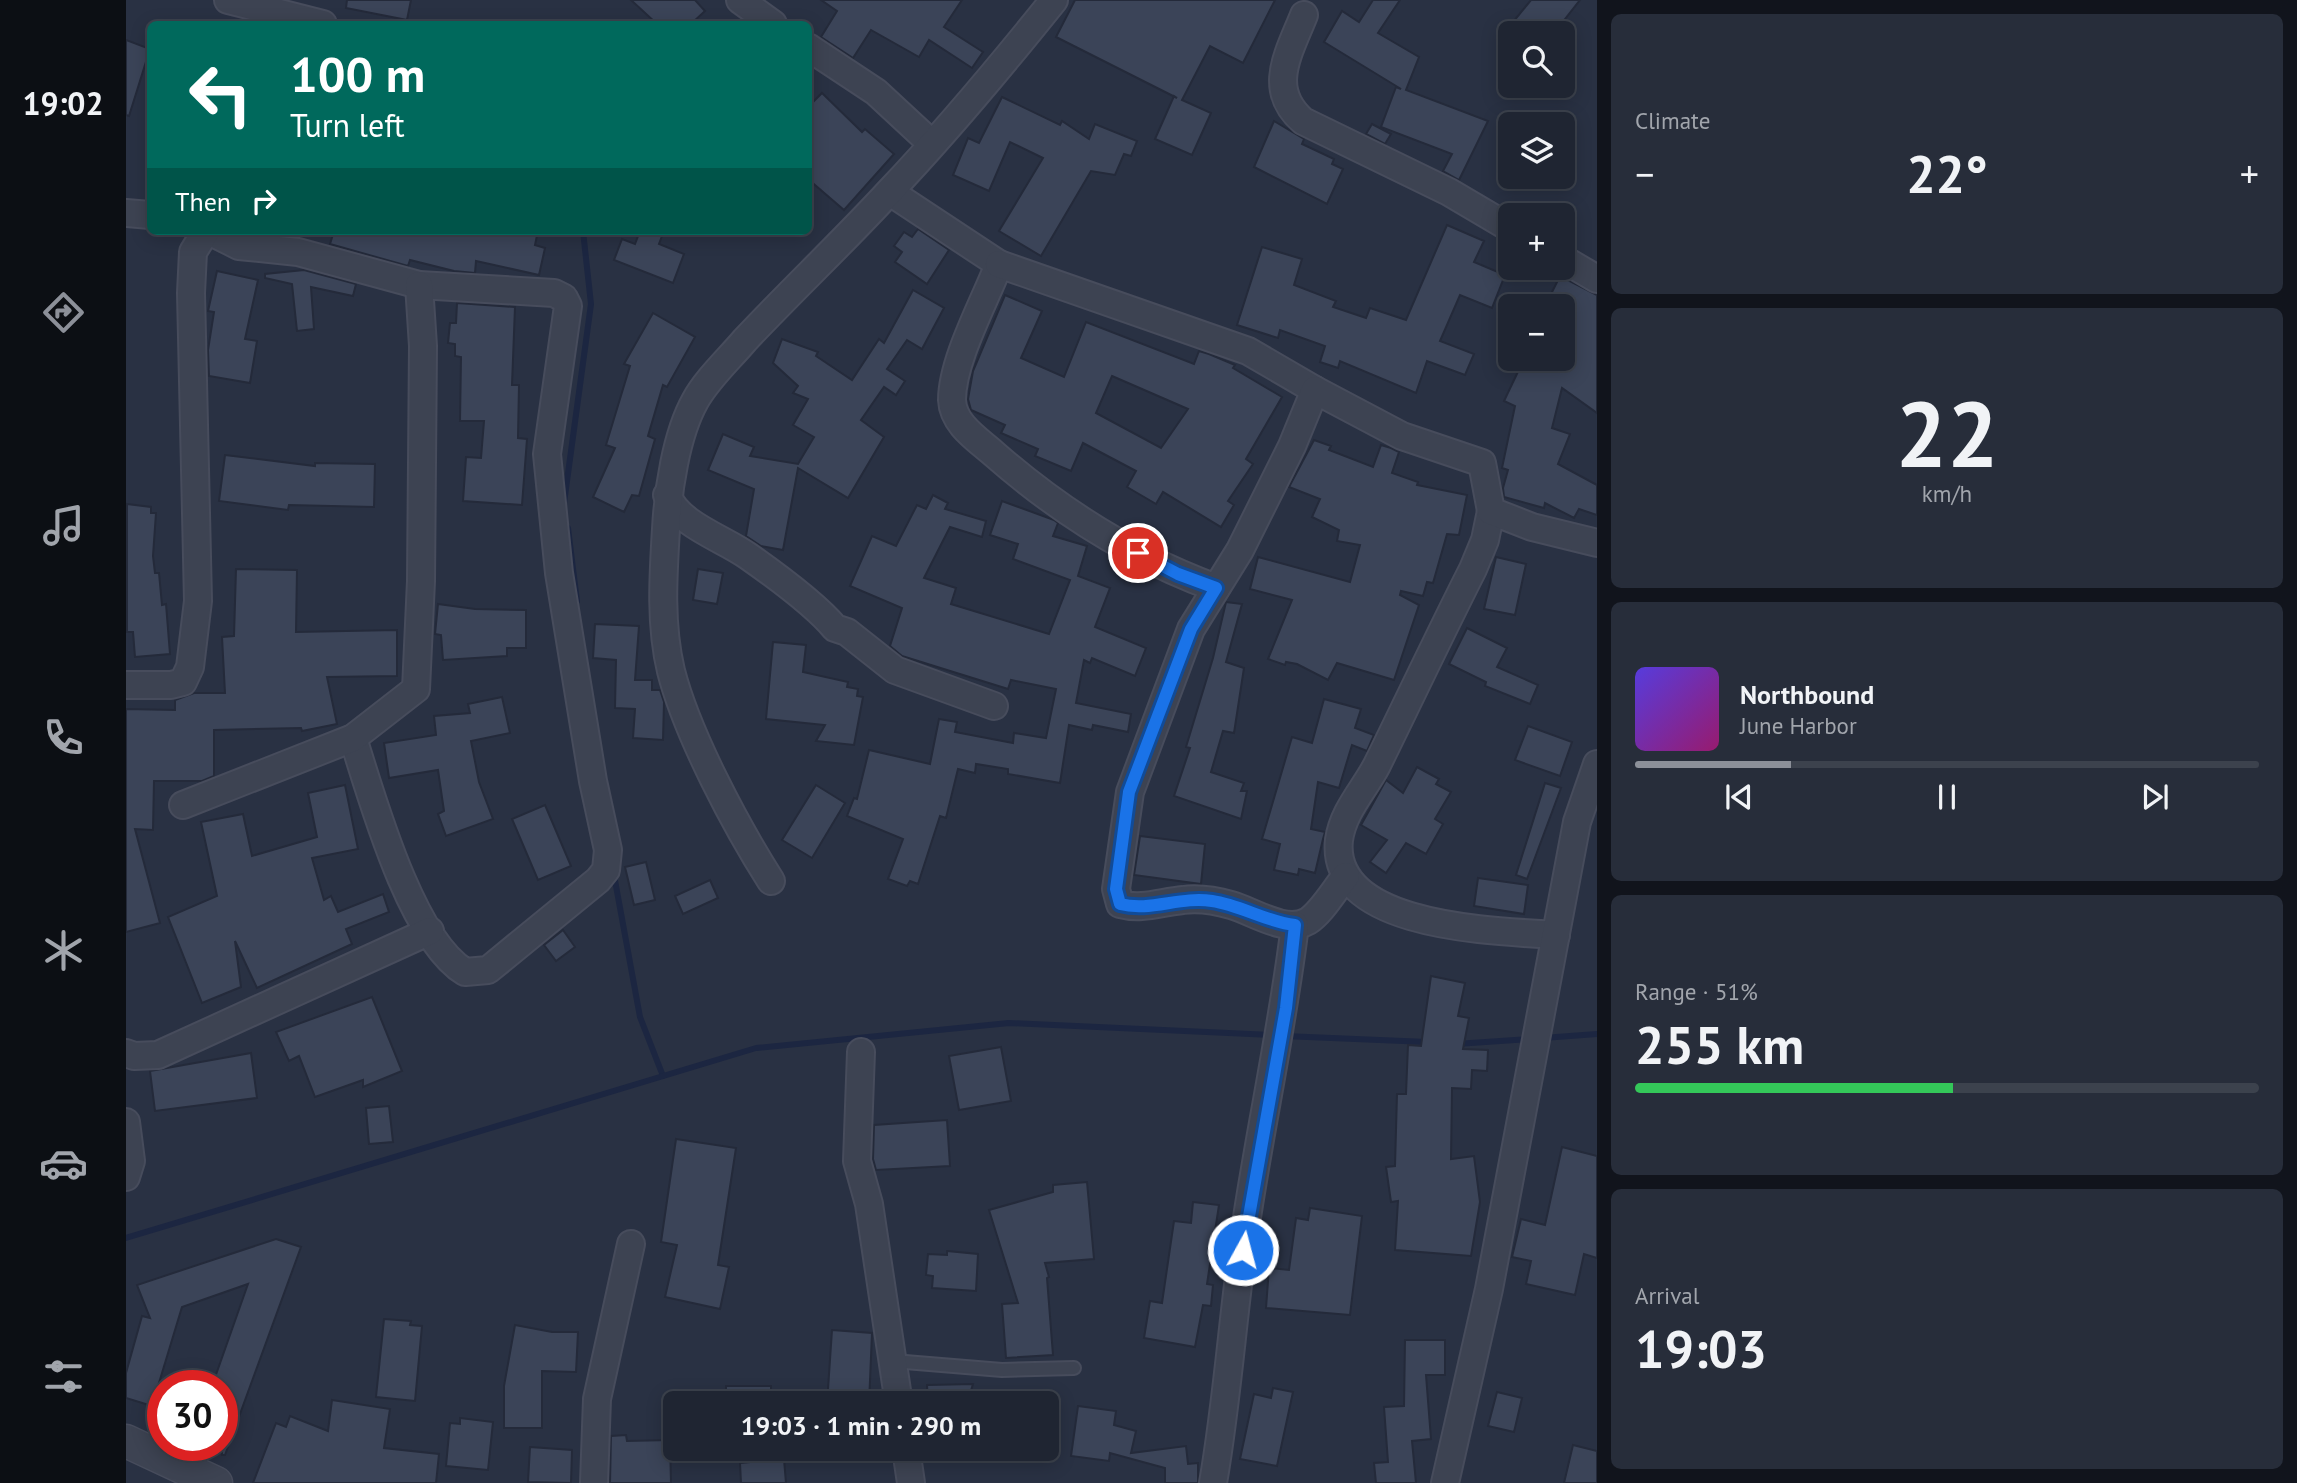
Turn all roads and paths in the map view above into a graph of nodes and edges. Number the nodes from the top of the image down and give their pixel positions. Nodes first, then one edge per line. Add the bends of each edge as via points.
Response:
1 (228, 0) edge
2 (740, 0) edge
3 (1055, 0) edge
4 (1304, 15) dead end
5 (311, 21) edge
6 (769, 21) edge
7 (812, 50) edge
8 (932, 143) junction
9 (890, 192) junction
10 (126, 213) edge
11 (147, 215) edge
12 (1498, 221) edge
13 (204, 235) edge
14 (216, 235) edge
15 (300, 242) edge
16 (999, 264) junction
17 (1575, 266) edge
18 (1597, 279) edge
19 (419, 285) junction
20 (1315, 390) junction
21 (667, 495) junction
22 (1491, 511) junction
23 (1597, 543) edge
24 (1216, 588) junction
25 (126, 685) edge
26 (994, 706) dead end
27 (353, 738) junction
28 (1597, 764) edge
29 (183, 805) dead end
30 (1346, 876) junction
31 (771, 881) dead end
32 (1295, 925) junction
33 (430, 931) junction
34 (1556, 935) junction
35 (861, 1052) dead end
36 (126, 1055) edge
37 (126, 1122) edge
38 (126, 1177) edge
39 (631, 1244) dead end
40 (893, 1361) junction
41 (1074, 1368) dead end
42 (897, 1391) edge
43 (126, 1441) edge
44 (908, 1461) edge
45 (216, 1483) edge
46 (594, 1483) edge
47 (911, 1483) edge
48 (1213, 1483) edge
49 (1445, 1483) edge

1 - 5 street
2 - 6 street
3 - 8 street via 957,120
4 - 12 street via 1282,82 1290,109 1303,121
7 - 8 street via 876,92
8 - 9 street
9 - 16 street
9 - 21 street via 788,294 702,390 689,416
10 - 11 street
13 - 25 street via 193,252 191,293 198,601 190,667 183,682
14 - 15 street via 239,246
15 - 19 street
16 - 20 street via 1248,351
16 - 24 street via 962,353 952,400 962,425 1066,511 1148,559
17 - 18 street
19 - 27 street via 423,346 416,690
19 - 33 street via 554,293 568,306 547,454 559,573 608,850 606,870 598,880 488,970 471,973 459,968
20 - 22 street via 1402,436 1482,463
20 - 24 street via 1281,469
21 - 26 street via 685,516 747,555 835,628 847,632 895,670
21 - 31 street via 663,616 671,672 694,734 748,846
22 - 23 street
22 - 30 street via 1473,569 1376,767 1344,820 1338,856
24 - 32 street via 1191,629 1129,792 1116,889 1120,904 1136,908 1186,899 1210,901
27 - 29 street
27 - 33 street via 390,851
28 - 34 street via 1577,822
30 - 32 street via 1309,921
30 - 34 street via 1372,901 1414,917 1462,928
32 - 48 street via 1286,1008 1246,1225 1228,1398
33 - 36 street via 158,1055
34 - 49 street via 1486,1302
35 - 40 street via 857,1161 869,1204
37 - 38 street via 131,1161
39 - 46 street via 597,1399
40 - 41 lane via 1002,1370
40 - 42 street
43 - 45 street
44 - 47 street

